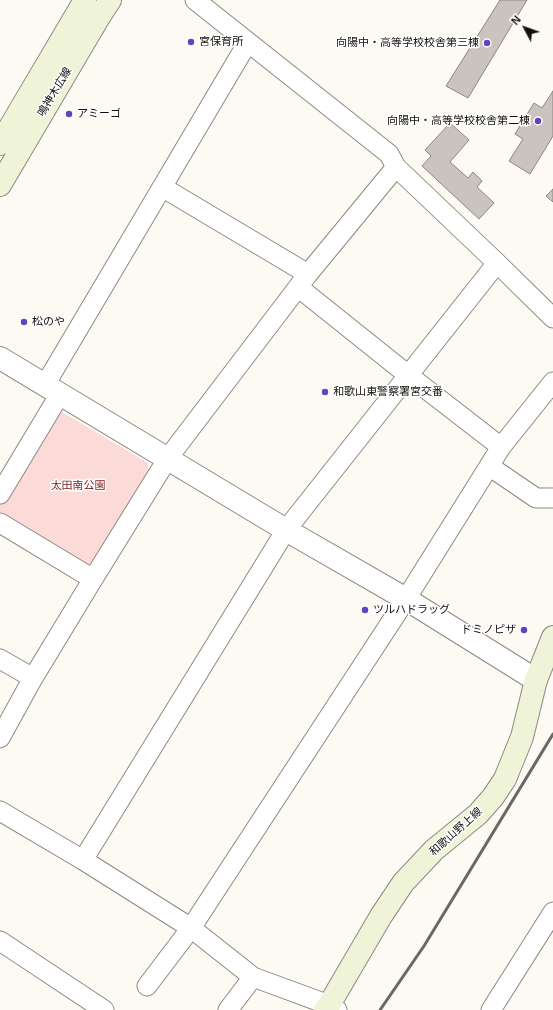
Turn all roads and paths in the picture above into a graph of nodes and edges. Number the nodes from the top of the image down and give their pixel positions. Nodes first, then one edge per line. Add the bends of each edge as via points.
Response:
1 (196, 0) edge
2 (89, 5) edge
3 (248, 42) junction
4 (0, 144) edge
5 (396, 167) junction
6 (0, 185) edge
7 (162, 187) junction
8 (497, 263) junction
9 (303, 280) junction
10 (553, 318) edge
11 (0, 358) edge
12 (408, 375) junction
13 (553, 382) edge
14 (52, 389) junction
15 (501, 447) junction
16 (168, 458) junction
17 (489, 466) junction
18 (0, 494) edge
19 (553, 498) edge
20 (0, 523) edge
21 (286, 530) junction
22 (93, 578) junction
23 (406, 599) junction
24 (553, 637) edge
25 (0, 659) edge
26 (33, 678) junction
27 (536, 680) junction
28 (0, 738) edge
29 (0, 811) edge
30 (83, 860) junction
31 (553, 912) edge
32 (190, 928) junction
33 (0, 941) edge
34 (253, 977) junction
35 (147, 986) dead end
36 (330, 1008) edge
37 (104, 1010) edge
38 (228, 1010) edge
39 (491, 1010) edge

1 - 3 street
2 - 4 main road, 鳴神木広線
2 - 6 main road, 鳴神木広線
3 - 5 street via 389,154
3 - 7 street
5 - 8 street
5 - 9 street
7 - 9 street
7 - 14 street
8 - 10 street
8 - 12 street
9 - 12 street
9 - 16 street
11 - 14 street
12 - 15 street
12 - 21 street
13 - 15 street
14 - 16 street
14 - 18 street
15 - 17 street
16 - 21 street
16 - 22 street
17 - 19 street via 536,498
17 - 23 street
20 - 22 street
21 - 23 street
21 - 30 street
22 - 26 street
23 - 27 street
23 - 32 street
24 - 27 main road, 和歌山野上線
25 - 26 street
26 - 28 street
27 - 36 main road, 和歌山野上線 via 522,737 505,779 478,814 434,850 403,883 381,916
29 - 30 street
30 - 32 street
31 - 39 street
32 - 34 street
32 - 35 street
33 - 37 street
34 - 36 street
34 - 38 street

